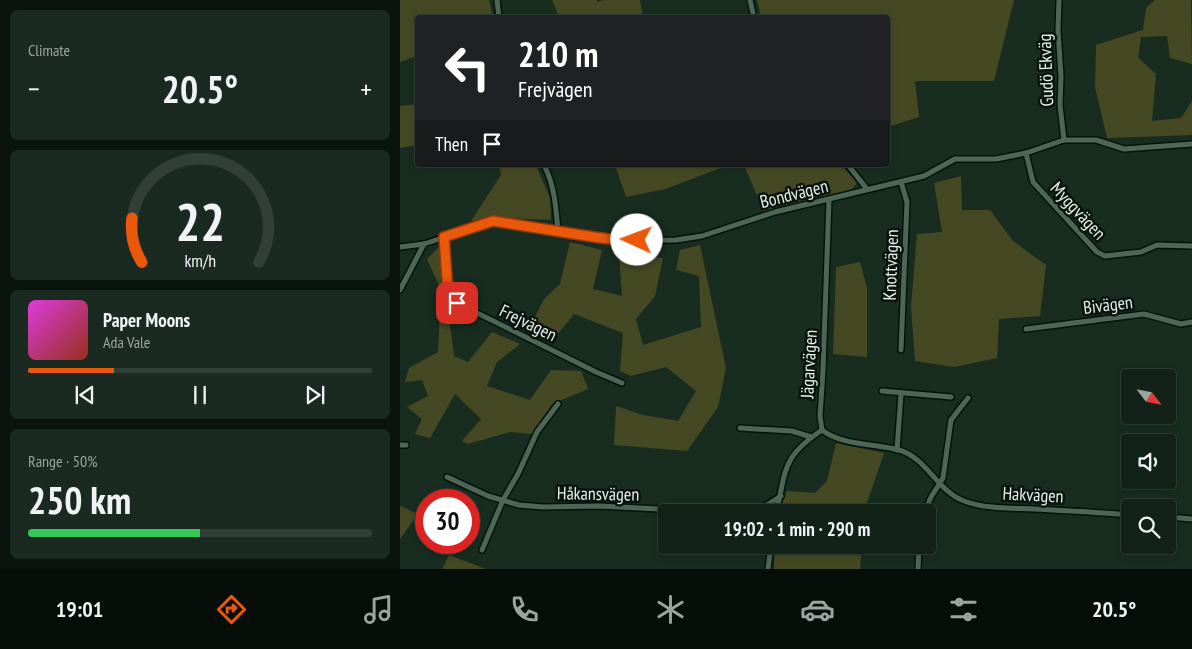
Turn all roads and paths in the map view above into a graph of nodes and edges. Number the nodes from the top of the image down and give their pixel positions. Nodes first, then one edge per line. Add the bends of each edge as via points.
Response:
1 (498, 0) edge
2 (750, 0) edge
3 (1059, 0) edge
4 (500, 15) edge
5 (753, 15) edge
6 (1064, 140) junction
7 (1192, 144) edge
8 (1026, 154) junction
9 (545, 167) edge
10 (850, 167) edge
11 (901, 182) junction
12 (867, 189) junction
13 (829, 200) junction
14 (558, 232) junction
15 (444, 237) junction
16 (424, 244) junction
17 (1192, 246) edge
18 (400, 247) edge
19 (400, 290) edge
20 (1192, 322) edge
21 (1026, 329) dead end
22 (901, 350) dead end
23 (622, 383) dead end
24 (882, 392) dead end
25 (902, 394) junction
26 (951, 397) dead end
27 (968, 398) dead end
28 (558, 404) dead end
29 (740, 428) dead end
30 (822, 430) junction
31 (811, 437) junction
32 (897, 450) junction
33 (447, 477) dead end
34 (941, 484) junction
35 (781, 496) junction
36 (503, 500) junction
37 (778, 504) edge
38 (928, 504) edge
39 (1121, 514) edge
40 (1176, 518) edge
41 (1192, 519) edge
42 (482, 550) dead end
43 (770, 554) edge
44 (919, 554) edge
45 (768, 569) edge
46 (918, 569) edge

1 - 4 street
2 - 5 street
3 - 6 street, Gudö Ekväg via 1060,105
6 - 7 street, Bondvägen via 1096,140 1124,149
6 - 8 street, Bondvägen
8 - 11 street, Bondvägen via 996,159 955,159 924,176
8 - 17 street, Myggvägen via 1032,182 1104,256 1141,252 1157,246
9 - 14 street via 552,180
10 - 12 street
11 - 12 street, Bondvägen
11 - 22 street, Knottvägen via 907,202
12 - 13 street, Bondvägen
13 - 14 street, Bondvägen via 775,212 702,236 676,240 617,240
13 - 30 street, Jägarvägen
14 - 15 street, Bondvägen via 493,221
15 - 16 street, Bondvägen
15 - 23 street, Frejvägen via 448,292 457,303
16 - 18 street, Bondvägen
16 - 19 street
20 - 21 street, Bivägen via 1181,324 1144,314
24 - 25 street
25 - 26 street
25 - 32 street
27 - 34 street via 951,420
28 - 36 street via 537,432
29 - 31 street via 792,430
30 - 31 street
30 - 32 street, Hakvägen via 833,437
31 - 35 street via 788,463
32 - 34 street, Hakvägen via 915,458
33 - 36 street, Håkansvägen
34 - 38 street
34 - 39 street, Hakvägen via 957,498 972,504
35 - 36 street, Håkansvägen via 765,506 750,510 699,512 599,506 543,507
35 - 37 street
36 - 42 street
40 - 41 street
43 - 45 street
44 - 46 street

